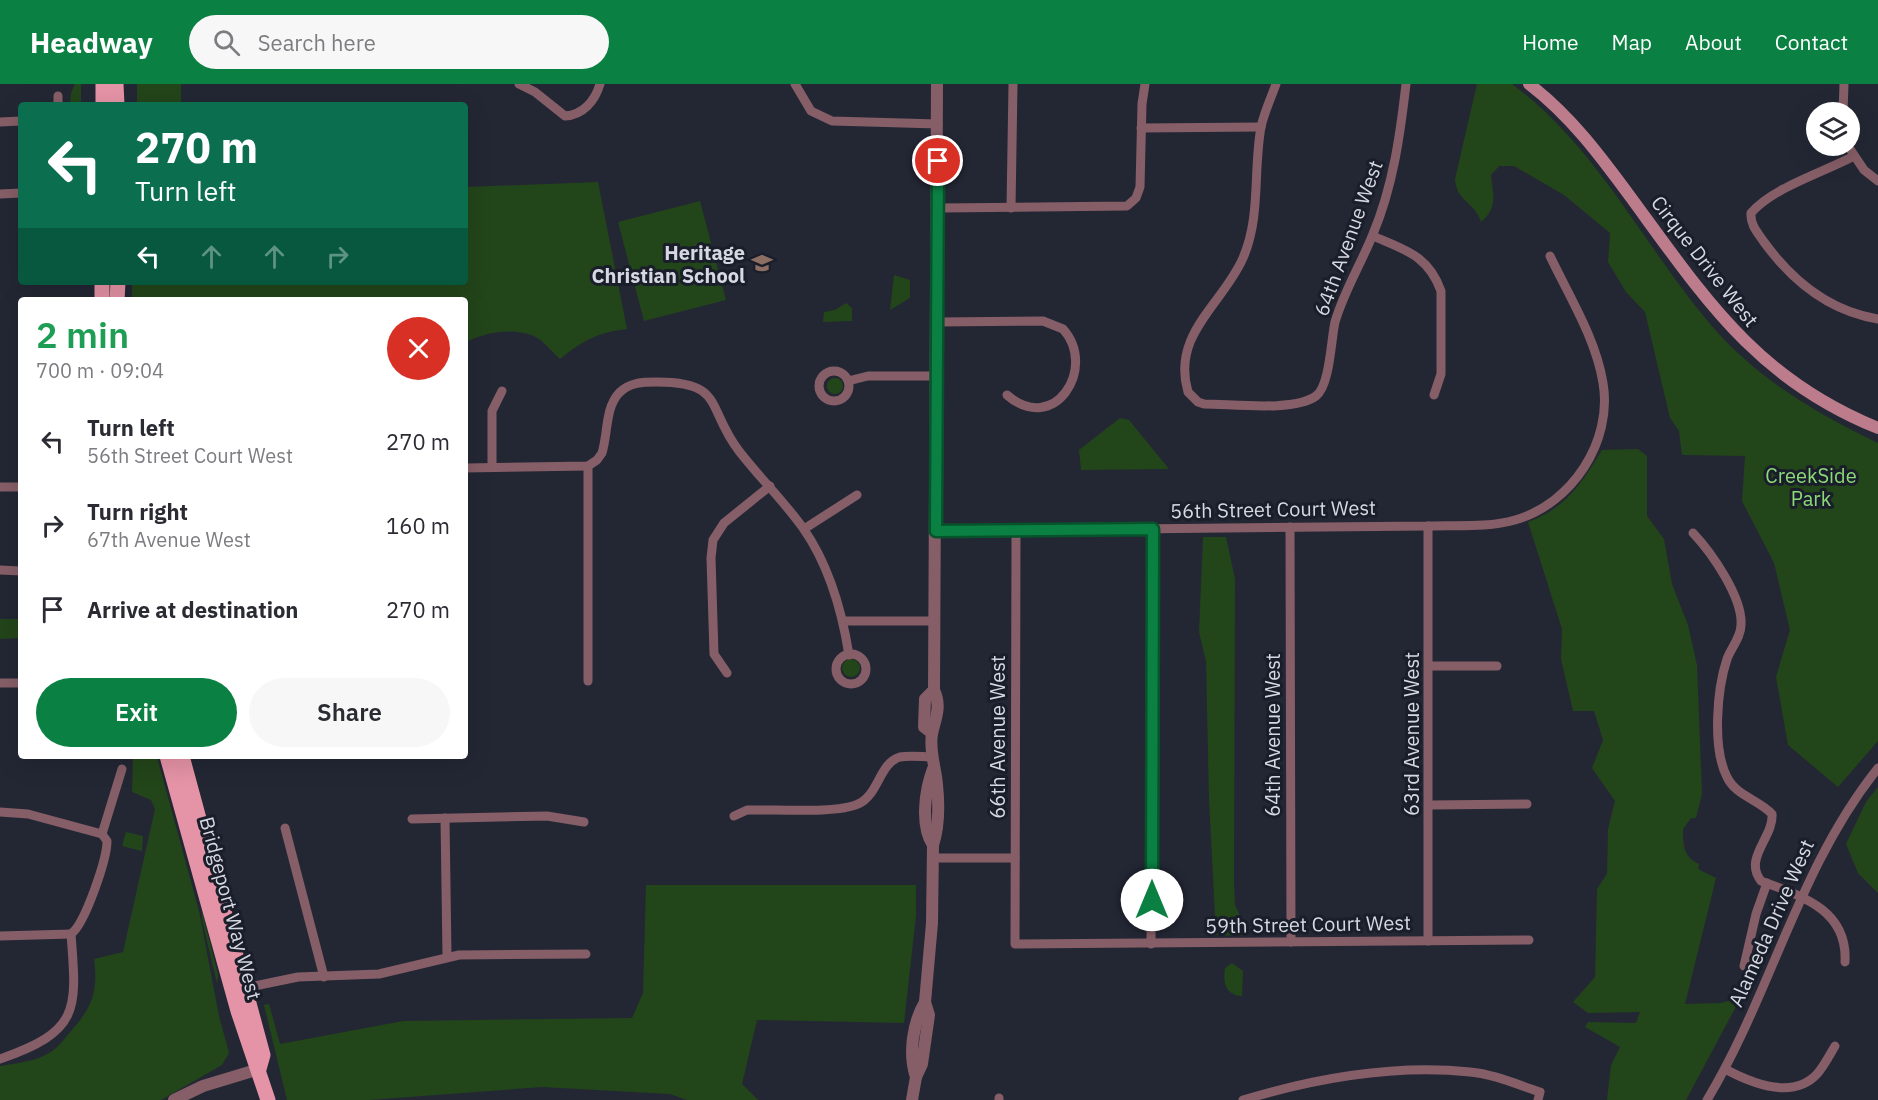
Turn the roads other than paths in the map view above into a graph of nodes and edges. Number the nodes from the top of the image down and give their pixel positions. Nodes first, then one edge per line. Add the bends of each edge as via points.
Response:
1 (103, 84) edge
2 (116, 84) edge
3 (519, 84) edge
4 (600, 84) edge
5 (795, 84) edge
6 (937, 84) edge
7 (1013, 84) edge
8 (1145, 84) edge
9 (1276, 84) edge
10 (1406, 84) edge
11 (1529, 84) edge
12 (1541, 84) edge
13 (1844, 84) edge
14 (103, 102) edge
15 (117, 102) edge
16 (1843, 102) edge
17 (18, 121) edge
18 (0, 122) edge
19 (938, 124) junction
20 (1261, 127) junction
21 (1141, 128) junction
22 (1854, 156) joint
23 (1878, 181) edge
24 (18, 193) edge
25 (0, 194) edge
26 (939, 208) junction
27 (1011, 208) junction
28 (1372, 236) junction
29 (1550, 256) dead end
30 (1878, 319) edge
31 (938, 322) junction
32 (936, 376) junction
33 (848, 381) dead end
34 (502, 391) dead end
35 (1007, 395) dead end
36 (1434, 395) dead end
37 (1878, 420) edge
38 (1878, 428) edge
39 (588, 466) junction
40 (492, 467) junction
41 (468, 468) edge
42 (770, 486) junction
43 (0, 487) edge
44 (18, 487) edge
45 (857, 495) dead end
46 (1428, 526) junction
47 (1290, 527) junction
48 (804, 529) junction
49 (1153, 529) junction
50 (1016, 530) junction
51 (936, 531) junction
52 (1693, 533) dead end
53 (0, 570) edge
54 (18, 571) edge
55 (844, 621) junction
56 (935, 621) junction
57 (849, 655) dead end
58 (1429, 666) junction
59 (1497, 666) dead end
60 (727, 673) dead end
61 (588, 681) dead end
62 (0, 683) edge
63 (18, 683) edge
64 (168, 759) edge
65 (183, 759) edge
66 (933, 763) junction
67 (1878, 768) edge
68 (122, 769) dead end
69 (1527, 804) dead end
70 (1430, 805) junction
71 (0, 812) edge
72 (734, 816) dead end
73 (445, 818) junction
74 (412, 819) dead end
75 (584, 822) dead end
76 (285, 828) dead end
77 (102, 834) junction
78 (933, 858) junction
79 (1015, 858) junction
80 (1767, 883) junction
81 (1801, 896) junction
82 (71, 934) junction
83 (0, 936) edge
84 (1529, 940) dead end
85 (1428, 941) junction
86 (1291, 942) junction
87 (1015, 944) joint
88 (1151, 944) junction
89 (586, 954) dead end
90 (447, 956) junction
91 (1845, 962) dead end
92 (1744, 966) dead end
93 (324, 977) junction
94 (238, 989) junction
95 (1835, 1046) dead end
96 (0, 1059) edge
97 (259, 1069) junction
98 (1725, 1069) junction
99 (194, 1095) edge
100 (1539, 1096) edge
101 (174, 1100) edge
102 (268, 1100) edge
103 (912, 1100) edge
104 (1243, 1100) edge
105 (1707, 1100) edge

1 - 14 main road
2 - 15 main road
3 - 4 street via 565,116 575,115 588,106
5 - 19 street via 811,111 832,121
6 - 19 street
7 - 27 street
8 - 21 street
9 - 20 street
10 - 28 street, 64th Avenue West via 1398,151
11 - 38 main road, Cirque Drive West via 1587,139 1737,336 1809,394
12 - 37 main road, Cirque Drive West via 1596,138 1740,329 1812,387
13 - 16 street
17 - 18 street
19 - 26 street
20 - 21 street
20 - 28 street, 64th Avenue West via 1251,232 1236,273 1204,314 1190,340 1186,385 1190,396 1204,404 1292,404 1311,399 1324,385 1337,317
21 - 27 street via 1140,187 1132,203 1119,208
22 - 23 street
22 - 30 street via 1787,187 1761,203 1750,216 1774,256 1811,292 1842,310
24 - 25 street
26 - 27 street
26 - 31 street
28 - 36 street via 1421,258 1441,291 1441,374
29 - 46 street, 56th Street Court West via 1592,343 1601,371 1605,396 1600,434 1588,462 1560,495 1531,515 1502,524
31 - 32 street
31 - 35 street via 1043,321 1063,329 1074,350 1073,381 1065,395 1052,404 1029,406
32 - 33 street via 868,375
32 - 51 street
34 - 40 street via 492,417
39 - 40 street
39 - 42 street via 602,453 613,402 621,391 637,382 682,382 701,389 712,400 734,444
39 - 61 street
40 - 41 street
42 - 48 street
42 - 60 street via 724,523 713,540 714,654
43 - 44 street
45 - 48 street
46 - 47 street, 56th Street Court West
46 - 58 street, 63rd Avenue West
47 - 49 street, 56th Street Court West
47 - 86 street, 64th Avenue West
48 - 55 street via 826,571
49 - 50 street, 56th Street Court West
49 - 88 street
50 - 51 street, 56th Street Court West
50 - 79 street, 66th Avenue West
51 - 56 street
52 - 80 street via 1710,550 1740,612 1740,631 1720,688 1721,753 1726,776 1735,788 1772,814 1755,863 1757,876
53 - 54 street
55 - 56 street
55 - 57 street
56 - 66 street via 937,697
58 - 59 street
58 - 70 street, 63rd Avenue West
62 - 63 street
64 - 94 main road, Bridgeport Way West
65 - 94 main road, Bridgeport Way West
66 - 72 street via 898,758 870,796 858,805 747,810
66 - 78 street via 927,784 927,835 933,845
67 - 81 street, Alameda Drive West via 1847,808
68 - 77 street
69 - 70 street
70 - 85 street, 63rd Avenue West
71 - 77 street via 28,814
73 - 74 street
73 - 75 street via 547,816
73 - 90 street
76 - 93 street
77 - 82 street via 107,841 104,857 84,917
78 - 79 street
78 - 103 street via 926,1002 929,1015
79 - 87 street, 66th Avenue West
80 - 81 street
80 - 92 street
81 - 91 street via 1831,915 1844,939
81 - 98 street, Alameda Drive West
82 - 83 street
82 - 96 street via 74,992 67,1018 47,1037
84 - 85 street, 59th Street Court West
85 - 86 street, 59th Street Court West
86 - 88 street, 59th Street Court West
87 - 88 street, 59th Street Court West
89 - 90 street
90 - 93 street via 379,974
93 - 94 street
94 - 97 main road, Bridgeport Way West via 263,1055
95 - 98 street via 1816,1076 1792,1087 1763,1087
97 - 99 street
97 - 102 main road, Bridgeport Way West
98 - 105 street, Alameda Drive West
99 - 101 street
100 - 104 street via 1471,1072 1401,1071 1317,1081

